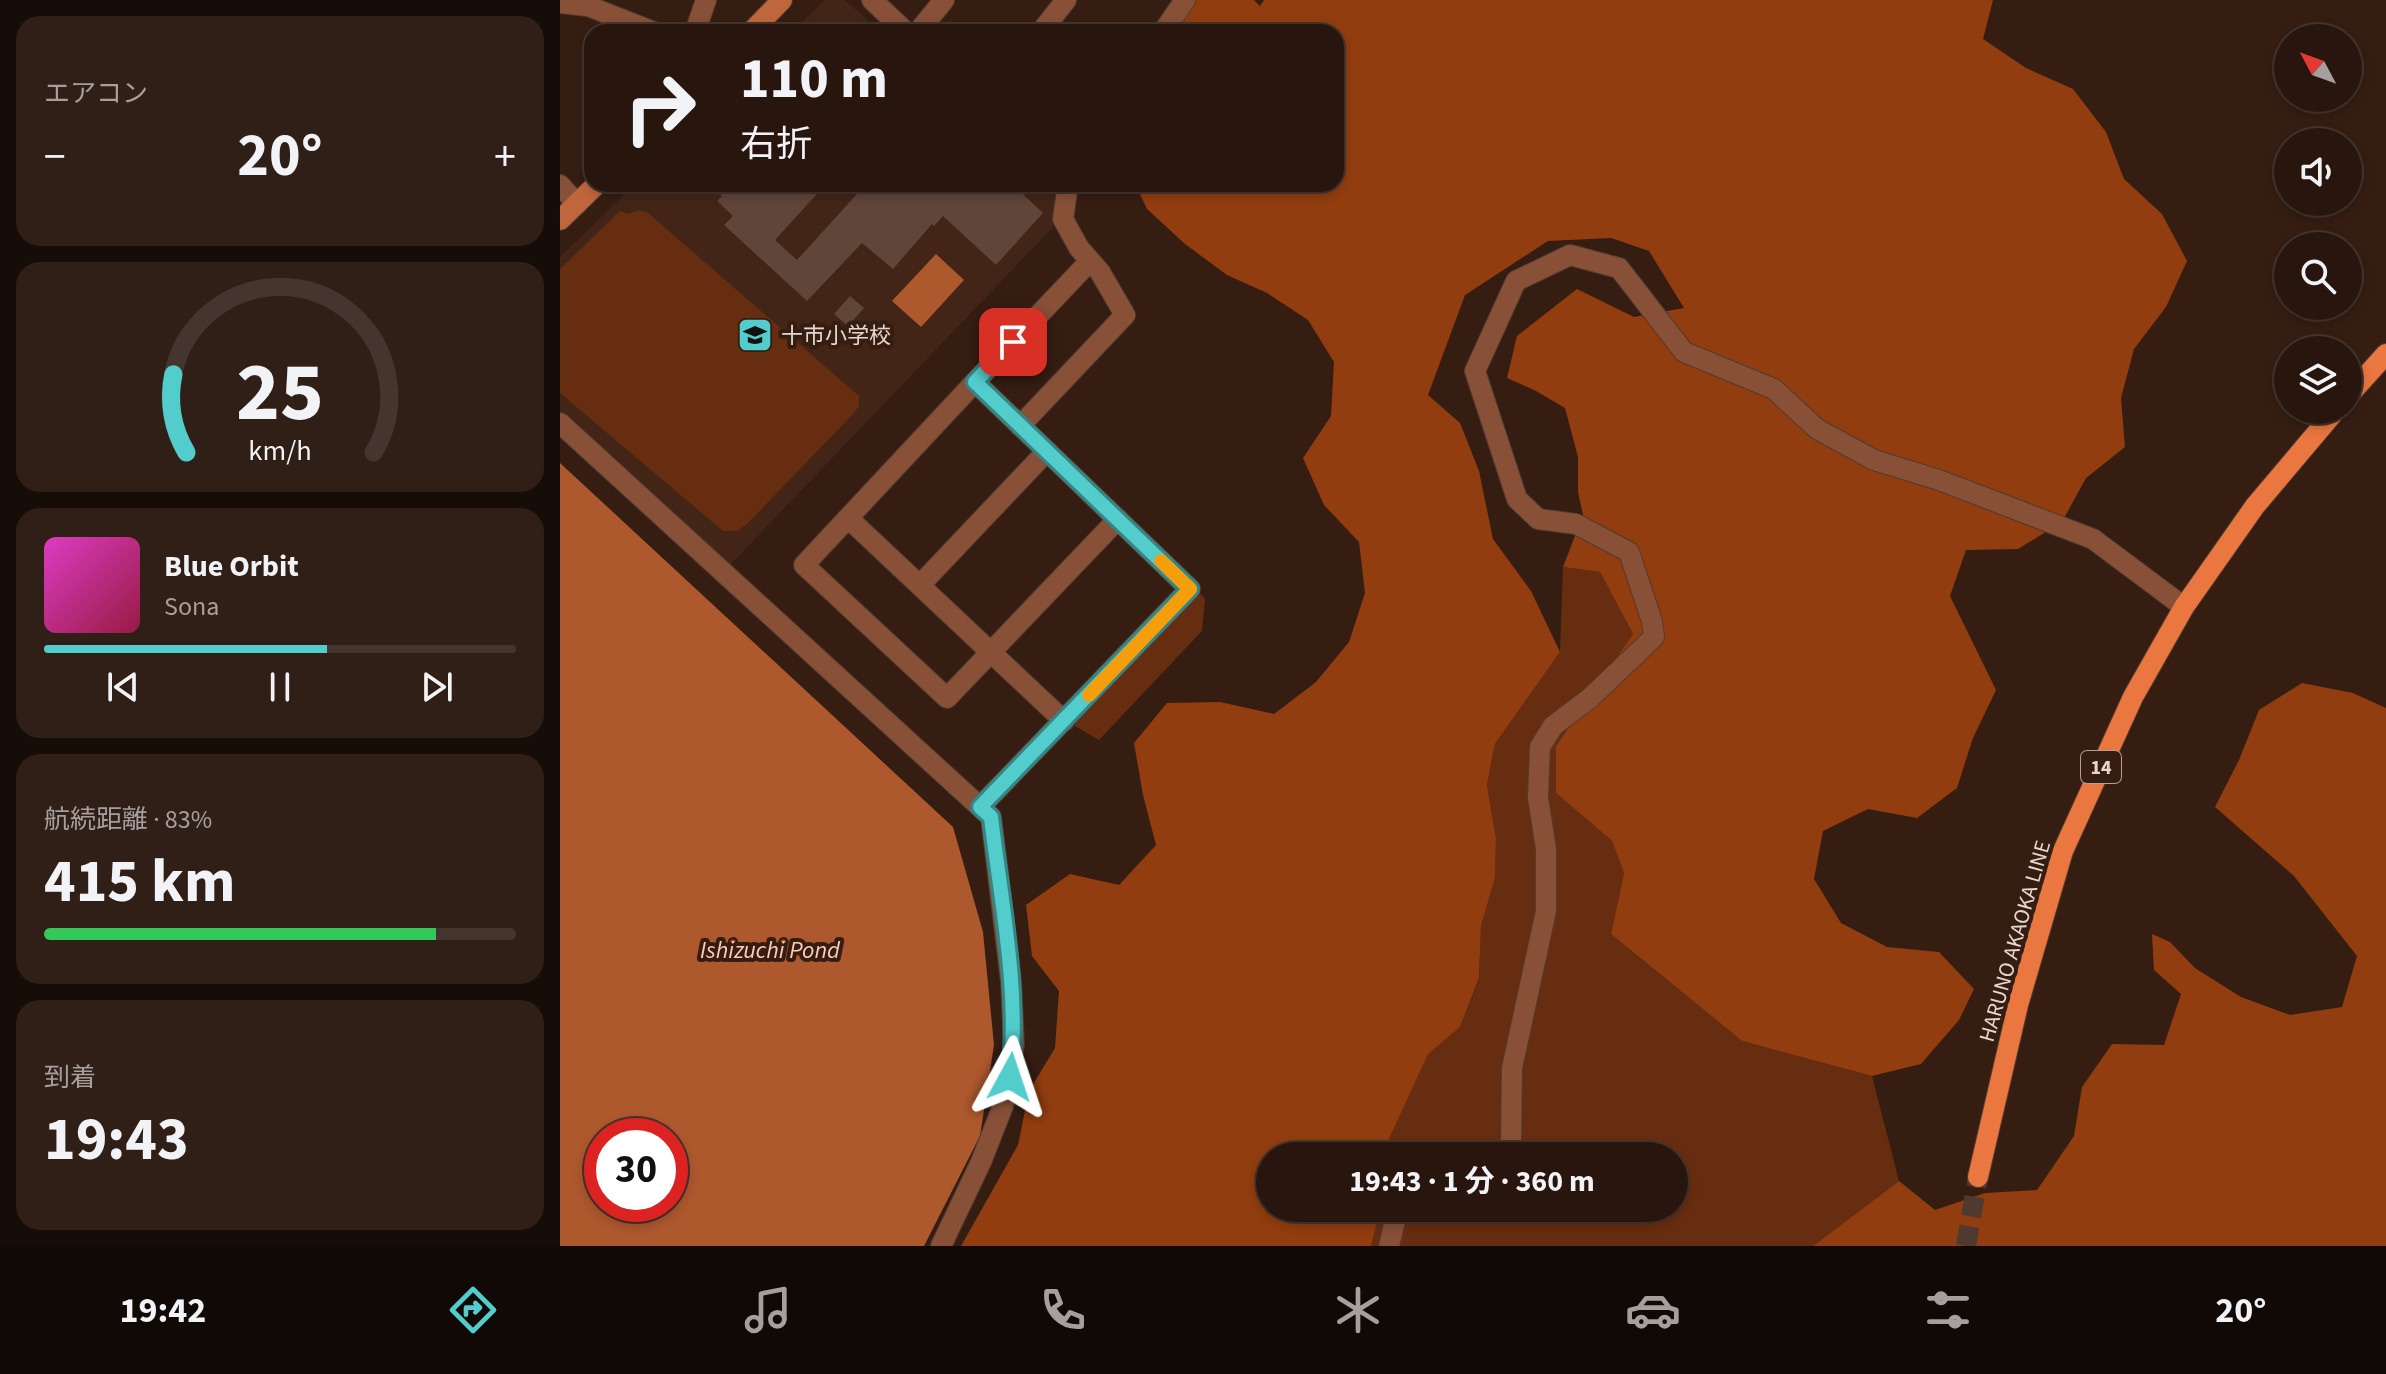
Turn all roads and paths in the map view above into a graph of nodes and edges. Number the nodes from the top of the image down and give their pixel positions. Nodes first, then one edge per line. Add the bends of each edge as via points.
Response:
1 (706, 0) edge
2 (782, 0) edge
3 (872, 0) edge
4 (944, 0) edge
5 (1066, 0) edge
6 (1185, 0) edge
7 (560, 3) edge
8 (634, 24) edge
9 (698, 24) edge
10 (759, 24) edge
11 (898, 24) edge
12 (924, 24) edge
13 (1047, 24) edge
14 (1168, 24) edge
15 (560, 185) edge
16 (589, 192) edge
17 (1067, 192) edge
18 (577, 204) junction
19 (560, 220) edge
20 (1090, 261) junction
21 (2386, 354) edge
22 (2362, 381) edge
23 (975, 382) junction
24 (560, 423) edge
25 (2324, 424) edge
26 (1020, 426) junction
27 (1047, 451) junction
28 (848, 518) junction
29 (1118, 519) junction
30 (920, 585) junction
31 (2184, 607) junction
32 (991, 652) junction
33 (1064, 721) junction
34 (980, 807) junction
35 (1511, 1142) edge
36 (1978, 1177) tunnel mouth
37 (1395, 1222) edge
38 (941, 1246) edge
39 (1389, 1246) edge

1 - 9 street
2 - 10 main road
3 - 11 street
4 - 12 street
5 - 13 street
6 - 14 street
7 - 8 street via 588,6
15 - 18 street
16 - 18 main road
17 - 20 street via 1063,219
18 - 19 main road
20 - 23 street
20 - 26 street via 1125,315
21 - 22 main road
23 - 26 street
23 - 28 street
24 - 34 street
25 - 31 main road, HARUNO AKAOKA LINE / 14 via 2255,506
26 - 27 street
27 - 29 street
27 - 30 street
28 - 30 street
28 - 32 street via 804,565 947,698
29 - 32 street
29 - 33 street via 1190,589
30 - 32 street
31 - 35 street via 2093,539 1874,460 1817,429 1774,389 1684,352 1619,268 1570,255 1516,281 1475,371 1517,499 1538,519 1576,524 1629,552 1654,637 1553,726 1540,747 1546,911 1512,1068
31 - 36 main road, HARUNO AKAOKA LINE / 14 via 2133,697 2063,851 2018,1005
32 - 33 street
33 - 34 street
34 - 38 street via 991,817 1014,1045 998,1121
37 - 39 street

